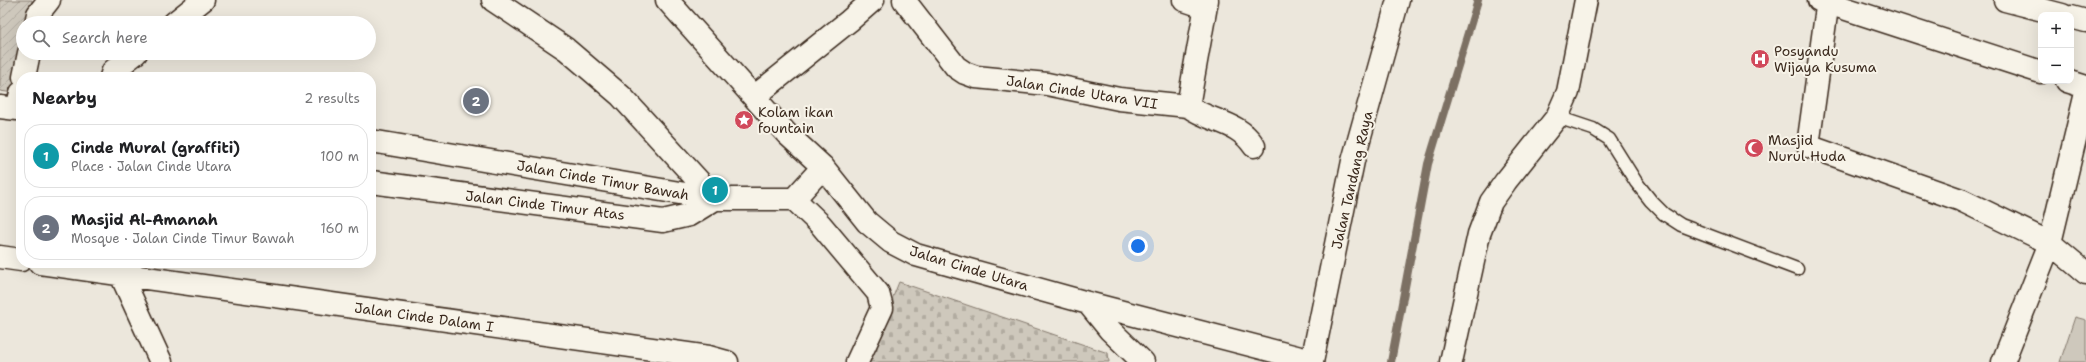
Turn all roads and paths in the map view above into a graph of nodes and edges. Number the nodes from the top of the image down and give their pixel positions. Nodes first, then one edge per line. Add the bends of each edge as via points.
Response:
1 (49, 0) edge
2 (203, 0) edge
3 (494, 0) edge
4 (666, 0) edge
5 (873, 0) edge
6 (904, 0) edge
7 (1184, 0) edge
8 (1398, 0) edge
9 (1586, 0) edge
10 (2005, 0) edge
11 (1825, 1) edge
12 (1206, 3) edge
13 (2051, 12) edge
14 (38, 16) edge
15 (183, 16) edge
16 (2074, 18) edge
17 (2086, 21) edge
18 (28, 60) edge
19 (127, 60) edge
20 (2038, 71) edge
21 (25, 72) edge
22 (113, 72) edge
23 (2074, 83) edge
24 (2086, 87) edge
25 (2086, 93) edge
26 (754, 97) junction
27 (1188, 106) junction
28 (1557, 117) junction
29 (376, 142) edge
30 (1254, 146) dead end
31 (823, 167) junction
32 (376, 183) edge
33 (715, 199) junction
34 (794, 199) junction
35 (2050, 243) junction
36 (0, 257) edge
37 (16, 259) edge
38 (108, 268) edge
39 (121, 269) edge
40 (1796, 269) dead end
41 (2086, 273) edge
42 (1088, 303) junction
43 (156, 361) edge
44 (727, 362) edge
45 (857, 362) edge
46 (1143, 362) edge
47 (1312, 362) edge
48 (1451, 362) edge
49 (2003, 362) edge

1 - 14 street
2 - 15 street
3 - 33 street via 566,49 621,96
4 - 26 street, Jalan Cinde Utara
5 - 26 street
6 - 27 street, Jalan Cinde Utara VII via 956,67 965,73 976,77 1047,84 1119,99
7 - 12 street
8 - 47 street, Jalan Tandang Raya via 1353,161
9 - 28 street via 1568,92
10 - 13 street
11 - 20 street
11 - 35 street via 1808,146 1962,200
12 - 27 street
16 - 17 street
18 - 21 street
19 - 22 street
23 - 24 street
25 - 35 street
26 - 31 street, Jalan Cinde Utara via 787,134
27 - 30 street via 1199,115 1223,122 1247,136
28 - 40 lane via 1593,129 1609,139 1636,182 1664,214 1681,225
28 - 48 street via 1491,202 1479,234
29 - 33 street, Jalan Cinde Timur Bawah
31 - 34 street
31 - 42 street, Jalan Cinde Utara via 867,222 891,242 910,251
32 - 33 street, Jalan Cinde Timur Atas via 663,221 689,214
33 - 34 street, Jalan Cinde Timur Bawah
34 - 45 street via 821,225 881,299 882,308
35 - 41 street
35 - 49 street
36 - 37 street
38 - 39 street, Jalan Cinde Dalam I
39 - 43 street
39 - 44 street, Jalan Cinde Dalam I via 709,357
42 - 46 street via 1110,330
42 - 47 street, Jalan Cinde Utara

